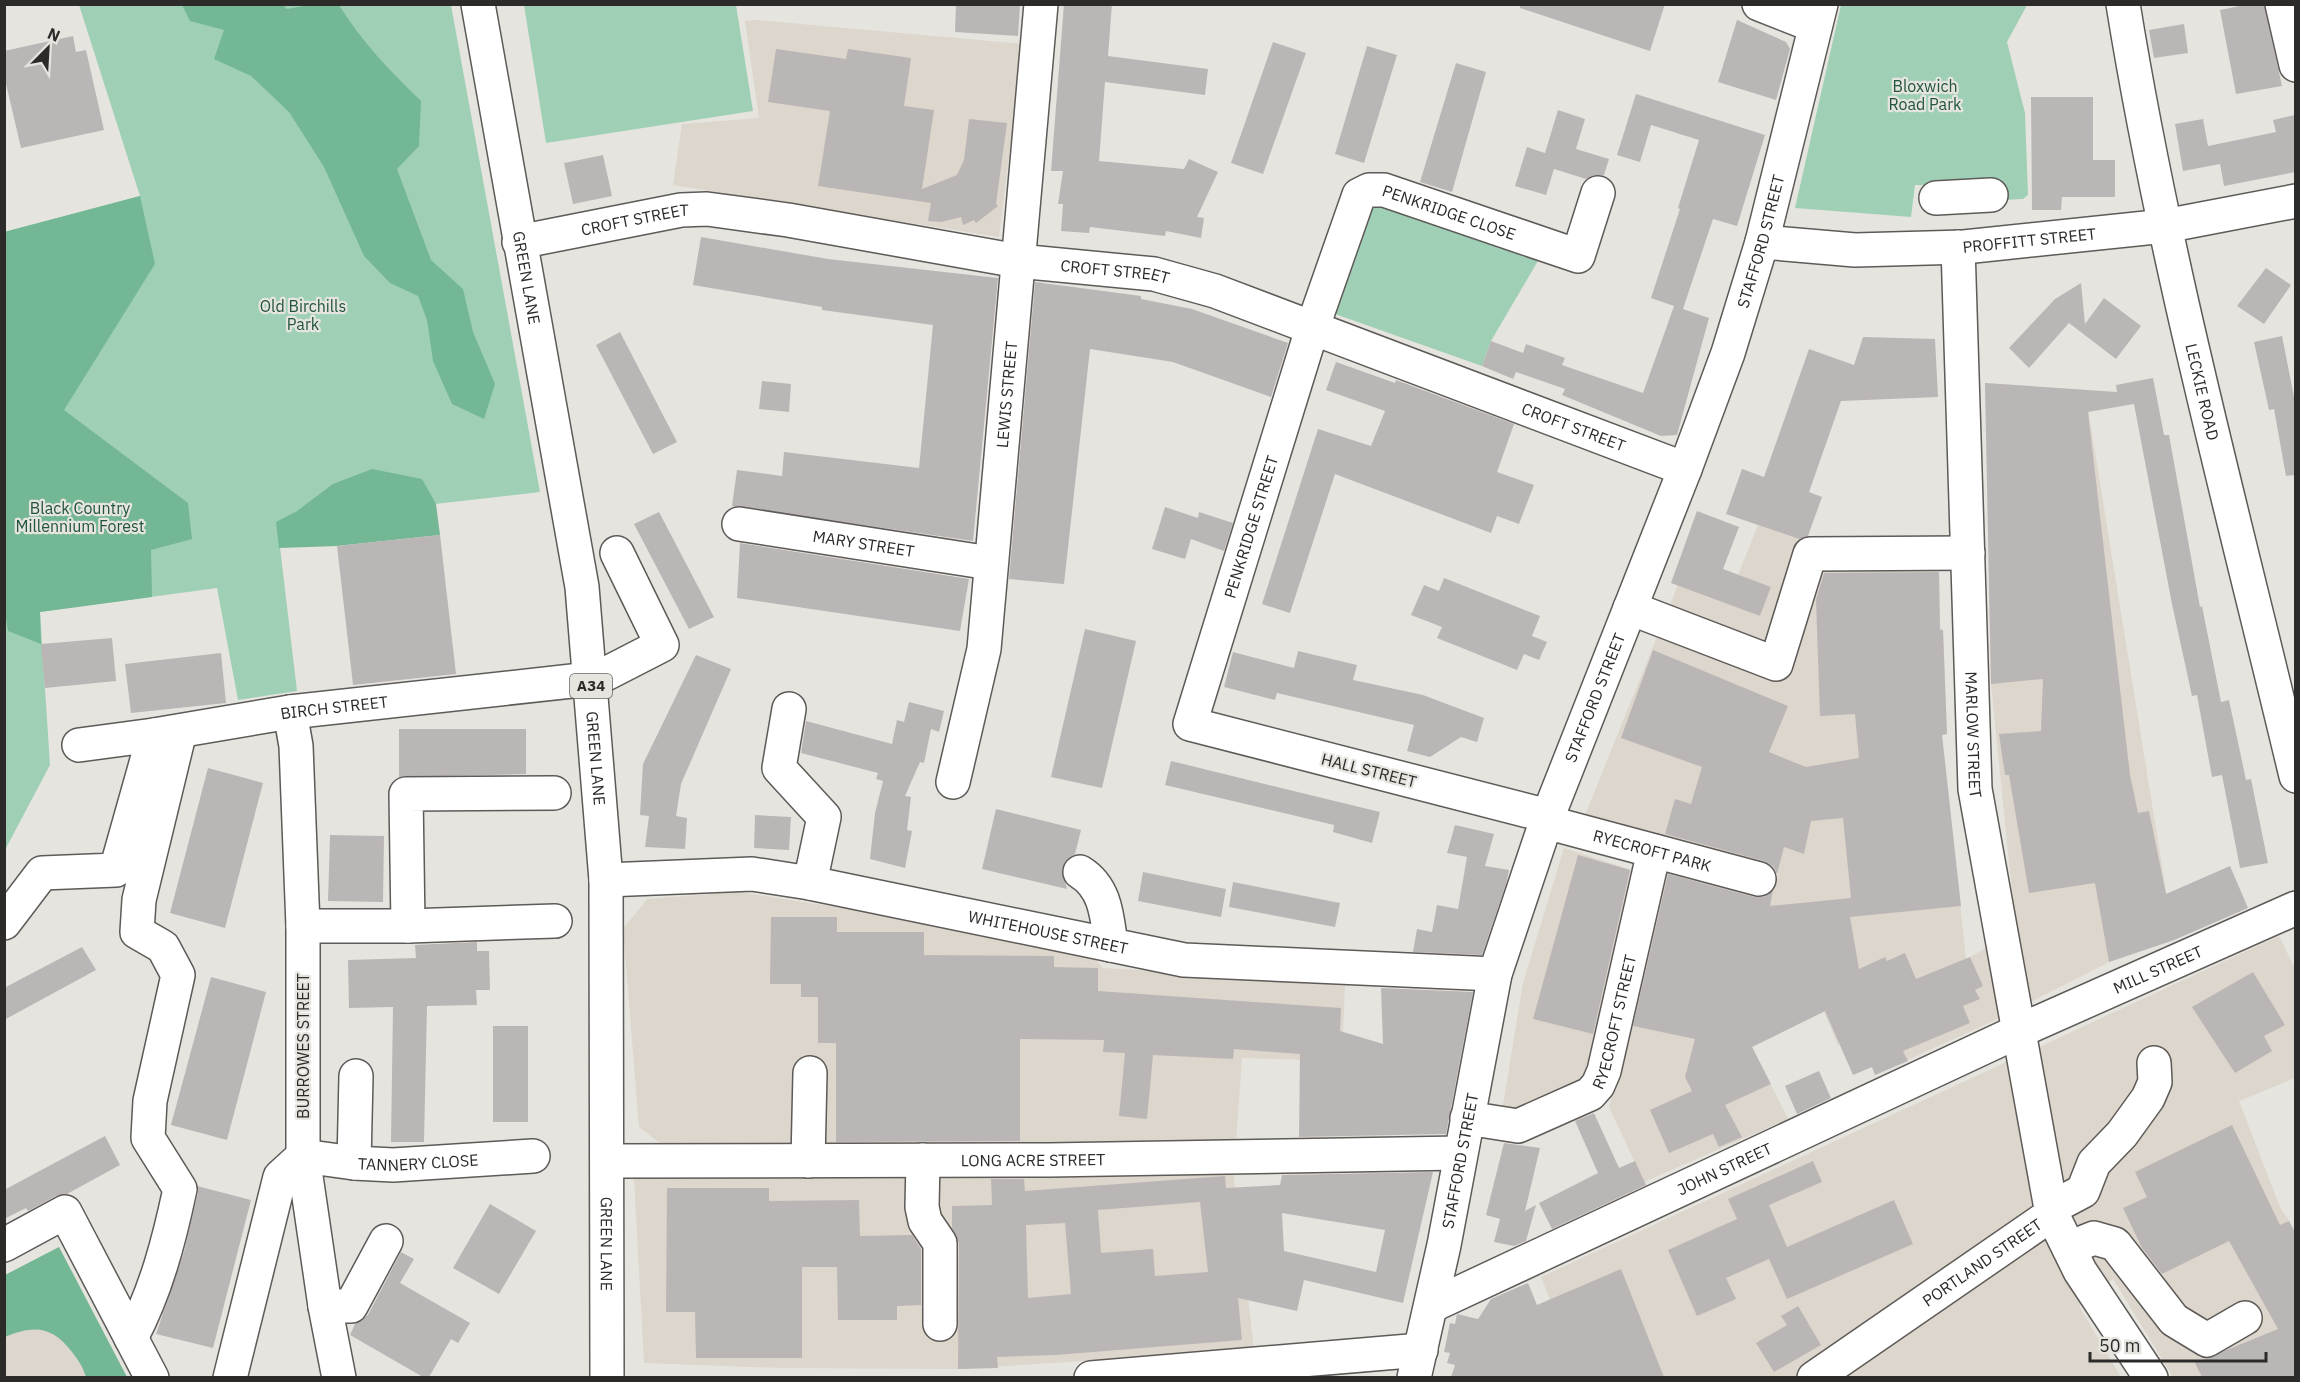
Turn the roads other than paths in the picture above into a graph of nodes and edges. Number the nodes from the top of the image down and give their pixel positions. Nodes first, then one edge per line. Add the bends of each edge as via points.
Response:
1 (478, 4) edge
2 (1041, 4) edge
3 (1760, 4) edge
4 (2123, 4) edge
5 (2282, 4) edge
6 (1818, 15) edge
7 (2295, 65) edge
8 (1598, 193) dead end
9 (1963, 196) dead end
10 (2295, 201) edge
11 (2165, 226) junction
12 (519, 242) junction
13 (1762, 242) junction
14 (1961, 247) junction
15 (1018, 261) junction
16 (1312, 329) junction
17 (1685, 469) junction
18 (739, 525) dead end
19 (617, 553) dead end
20 (1968, 553) junction
21 (990, 563) junction
22 (1630, 608) junction
23 (590, 680) junction
24 (789, 709) dead end
25 (290, 712) junction
26 (1190, 724) joint
27 (167, 733) junction
28 (79, 745) dead end
29 (2295, 776) edge
30 (953, 782) dead end
31 (554, 793) dead end
32 (1547, 819) junction
33 (1654, 852) junction
34 (1080, 872) dead end
35 (1759, 879) dead end
36 (606, 880) junction
37 (810, 883) junction
38 (2295, 908) edge
39 (555, 921) dead end
40 (4, 923) edge
41 (303, 926) junction
42 (408, 926) junction
43 (1111, 945) junction
44 (1495, 974) junction
45 (2019, 1030) junction
46 (2154, 1063) dead end
47 (810, 1073) dead end
48 (356, 1076) dead end
49 (1467, 1118) junction
50 (1460, 1154) junction
51 (303, 1156) junction
52 (533, 1156) dead end
53 (923, 1160) junction
54 (607, 1161) junction
55 (808, 1161) junction
56 (354, 1163) junction
57 (2052, 1211) junction
58 (386, 1241) dead end
59 (4, 1245) edge
60 (2069, 1248) junction
61 (325, 1306) junction
62 (1431, 1306) junction
63 (2246, 1318) dead end
64 (940, 1324) dead end
65 (132, 1338) junction
66 (1418, 1364) edge
67 (152, 1377) edge
68 (230, 1377) edge
69 (339, 1377) edge
70 (607, 1377) edge
71 (1091, 1377) edge
72 (1814, 1377) edge
73 (2151, 1377) edge

1 - 12 main road, GREEN LANE / A34
2 - 15 main road, LEWIS STREET
3 - 6 main road
4 - 11 main road, LECKIE ROAD
5 - 7 main road
6 - 13 main road, STAFFORD STREET
8 - 16 main road, PENKRIDGE CLOSE via 1578,256 1384,190 1369,190 1355,202
9 - 14 main road, MARLOW STREET
10 - 11 main road, PROFFITT STREET
11 - 14 main road, PROFFITT STREET
11 - 29 main road, LECKIE ROAD
12 - 15 main road, CROFT STREET via 681,210 707,209
12 - 23 main road, GREEN LANE / A34 via 573,528
13 - 14 main road, PROFFITT STREET via 1855,250
13 - 17 main road, STAFFORD STREET via 1728,353
14 - 20 main road, MARLOW STREET
15 - 16 main road, CROFT STREET via 1154,274 1215,291
15 - 21 main road, LEWIS STREET
16 - 17 main road, CROFT STREET
16 - 26 main road, PENKRIDGE STREET
17 - 22 main road, STAFFORD STREET
18 - 21 main road, MARY STREET
19 - 23 main road via 662,645
20 - 22 main road via 1810,554 1776,664
20 - 45 main road, MARLOW STREET via 1975,789
21 - 30 main road, LEWIS STREET via 984,649
22 - 32 main road, STAFFORD STREET
23 - 25 main road, BIRCH STREET
23 - 36 main road, GREEN LANE / A34
24 - 37 main road via 779,768 824,817
25 - 27 main road, BIRCH STREET
25 - 41 main road, BURROWES STREET via 296,746
26 - 32 main road, HALL STREET
27 - 28 main road, BIRCH STREET
27 - 40 main road via 116,870 42,873
27 - 65 main road via 137,932 163,947 178,975 150,1101 148,1138 180,1190 147,1309
31 - 42 main road via 406,794
32 - 33 main road, RYECROFT PARK
32 - 44 main road, STAFFORD STREET
33 - 35 main road, RYECROFT PARK
33 - 49 main road, RYECROFT STREET via 1598,1085 1590,1094 1518,1126
34 - 43 main road via 1091,878 1101,892
36 - 37 main road, WHITEHOUSE STREET via 752,874
36 - 54 main road, GREEN LANE / A34
37 - 43 main road, WHITEHOUSE STREET
38 - 45 main road, MILL STREET
39 - 42 main road
41 - 42 main road
41 - 51 main road, BURROWES STREET
43 - 44 main road, WHITEHOUSE STREET via 1184,960
44 - 49 main road, STAFFORD STREET
45 - 57 main road, MARLOW STREET
45 - 62 main road, JOHN STREET
46 - 57 main road via 2155,1082 2148,1098 2122,1134 2094,1163 2083,1191
47 - 55 main road
48 - 56 main road
49 - 50 main road, STAFFORD STREET
50 - 53 main road, LONG ACRE STREET
50 - 62 main road, STAFFORD STREET
51 - 56 main road, TANNERY CLOSE
51 - 61 main road, BURROWES STREET
51 - 68 main road via 280,1177
52 - 56 main road, TANNERY CLOSE via 393,1165
53 - 55 main road, LONG ACRE STREET
53 - 64 main road via 922,1207 925,1221 940,1243
54 - 55 main road, LONG ACRE STREET
54 - 70 main road, GREEN LANE / A34
57 - 60 main road, PORTLAND STREET
57 - 72 main road, PORTLAND STREET
58 - 61 main road via 351,1306
59 - 65 main road via 65,1212
60 - 63 main road via 2094,1238 2115,1244 2174,1320 2206,1340
60 - 73 main road, PORTLAND STREET
61 - 69 main road, BURROWES STREET
62 - 66 main road, STAFFORD STREET
65 - 67 main road
66 - 71 main road

